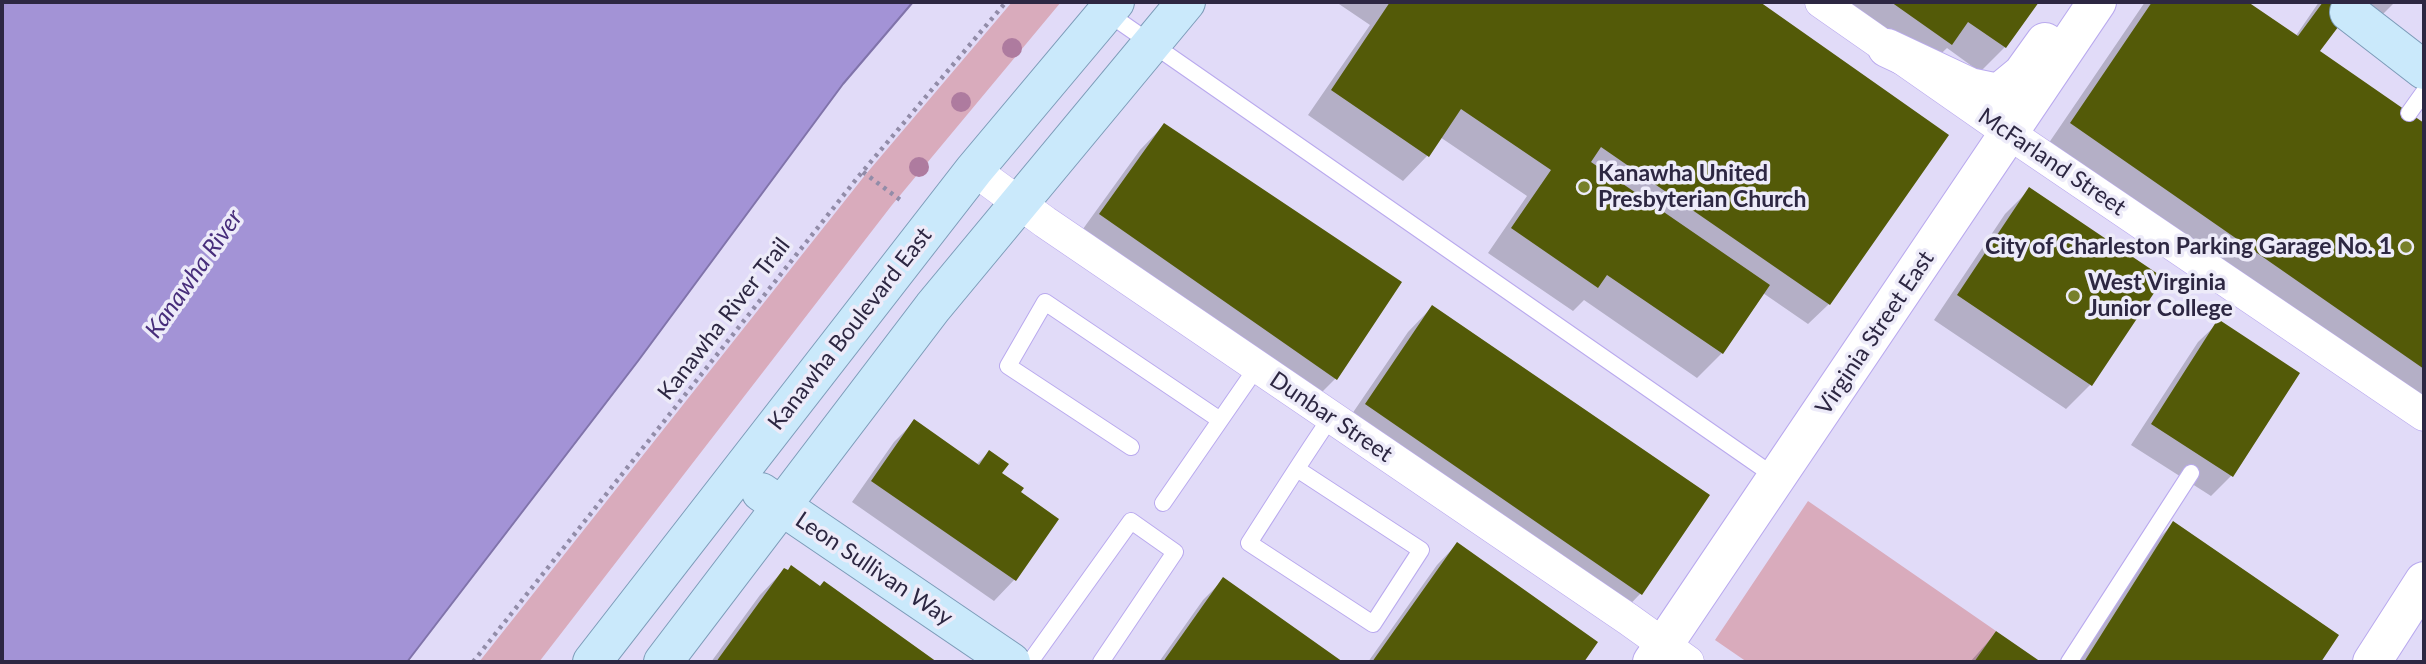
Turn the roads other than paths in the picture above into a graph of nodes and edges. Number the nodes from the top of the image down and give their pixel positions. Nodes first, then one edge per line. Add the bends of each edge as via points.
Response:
1 (1186, 2) edge
2 (1821, 2) edge
3 (2097, 2) edge
4 (1111, 7) edge
5 (2349, 12) dead end
6 (2075, 35) junction
7 (1151, 43) junction
8 (1887, 48) junction
9 (2424, 70) edge
10 (2424, 92) edge
11 (2409, 113) dead end
12 (2010, 134) junction
13 (974, 170) junction
14 (1019, 203) junction
15 (1258, 366) junction
16 (2424, 415) edge
17 (1331, 417) junction
18 (1220, 420) junction
19 (1131, 447) dead end
20 (1297, 469) junction
21 (2192, 473) dead end
22 (737, 476) junction
23 (1777, 478) junction
24 (1163, 503) dead end
25 (781, 505) junction
26 (2424, 581) edge
27 (1668, 656) edge
28 (1011, 661) edge
29 (592, 662) edge
30 (663, 662) edge
31 (1101, 662) edge
32 (2069, 662) edge
33 (2372, 662) edge

1 - 7 main road
2 - 8 street, McFarland Street
3 - 6 main road, Virginia Street East
4 - 7 lane
4 - 13 main road, Kanawha Boulevard East
5 - 9 main road
6 - 8 main road via 2048,36 2022,74 1999,93 1970,87
6 - 12 main road, Virginia Street East
7 - 14 main road
7 - 23 lane
8 - 12 street, McFarland Street
10 - 11 lane
12 - 16 street, McFarland Street
12 - 23 main road, Virginia Street East
13 - 14 street, Dunbar Street
13 - 22 main road, Kanawha Boulevard East
14 - 15 street, Dunbar Street
14 - 25 main road
15 - 17 street, Dunbar Street
15 - 18 lane
17 - 20 lane
17 - 27 street, Dunbar Street
18 - 19 lane via 1045,302 1008,366
18 - 24 lane
20 - 20 lane via 1249,543 1374,624 1421,550
21 - 32 lane
22 - 25 main road, Leon Sullivan Way
22 - 29 main road, Kanawha Boulevard East
23 - 27 main road, Virginia Street East
25 - 28 main road, Leon Sullivan Way
25 - 30 main road
26 - 33 main road
28 - 31 lane via 1131,521 1175,552

